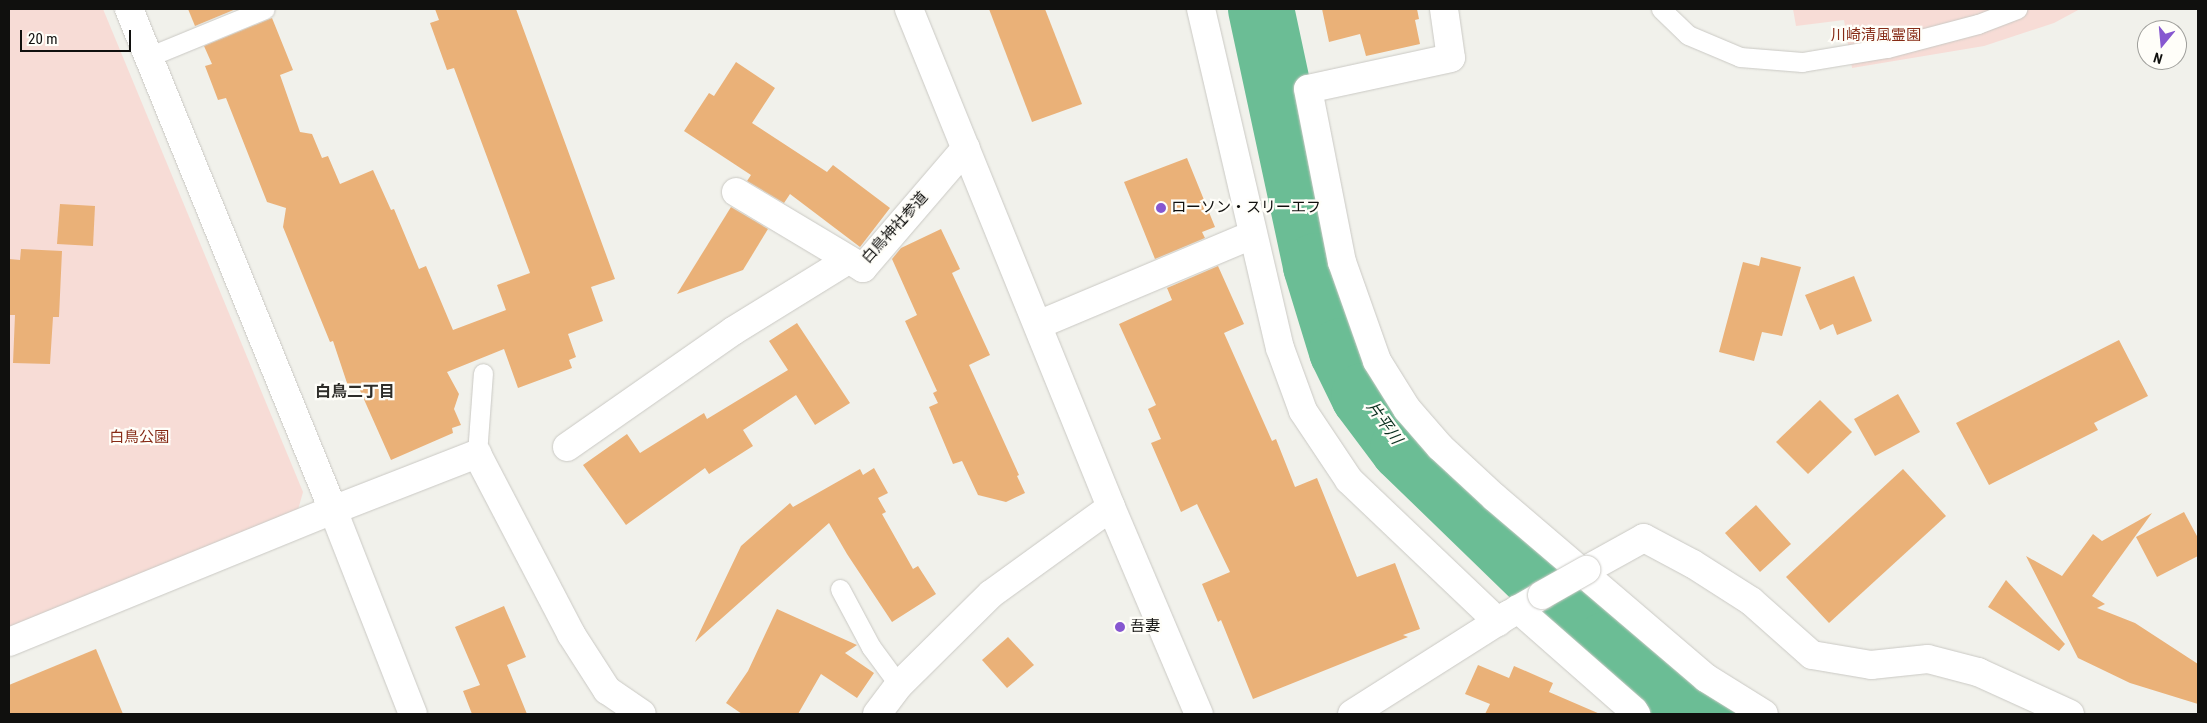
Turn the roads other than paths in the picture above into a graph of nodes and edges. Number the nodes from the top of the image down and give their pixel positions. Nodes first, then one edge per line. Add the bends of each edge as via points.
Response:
1 (129, 9) edge
2 (266, 9) edge
3 (909, 9) edge
4 (1201, 9) edge
5 (1444, 9) edge
6 (1661, 9) edge
7 (2017, 9) edge
8 (148, 57) junction
9 (966, 148) junction
10 (736, 192) dead end
11 (1252, 235) junction
12 (848, 260) junction
13 (1038, 325) junction
14 (483, 374) dead end
15 (567, 447) dead end
16 (477, 454) junction
17 (1111, 507) junction
18 (333, 510) junction
19 (840, 589) dead end
20 (1508, 615) junction
21 (9, 642) edge
22 (899, 685) junction
23 (1637, 713) edge
24 (413, 714) edge
25 (642, 714) edge
26 (877, 714) edge
27 (1199, 714) edge
28 (1352, 714) edge
29 (1764, 714) edge
30 (2070, 714) edge

1 - 8 street
2 - 8 lane
3 - 9 street
4 - 11 street
5 - 29 street via 1451,58 1308,89 1342,262 1377,361 1407,409 1434,440 1488,491 1706,678
6 - 7 lane via 1688,35 1740,57 1802,62 1887,48 1978,24
8 - 18 street
9 - 12 street, 白鳥神社参道 via 862,268
9 - 13 street
10 - 12 street, 白鳥神社参道
11 - 13 street
11 - 20 street via 1280,348 1303,412 1349,480
12 - 15 street via 733,331
13 - 17 street
14 - 16 lane
16 - 18 street
16 - 25 street via 571,634 607,690
17 - 22 street via 991,594
17 - 27 street
18 - 21 street
18 - 24 street
19 - 22 lane via 871,647
20 - 23 street
20 - 28 street
20 - 30 street, bridge via 1644,538 1751,601 1812,655 1871,665 1928,659 1978,672
22 - 26 street

